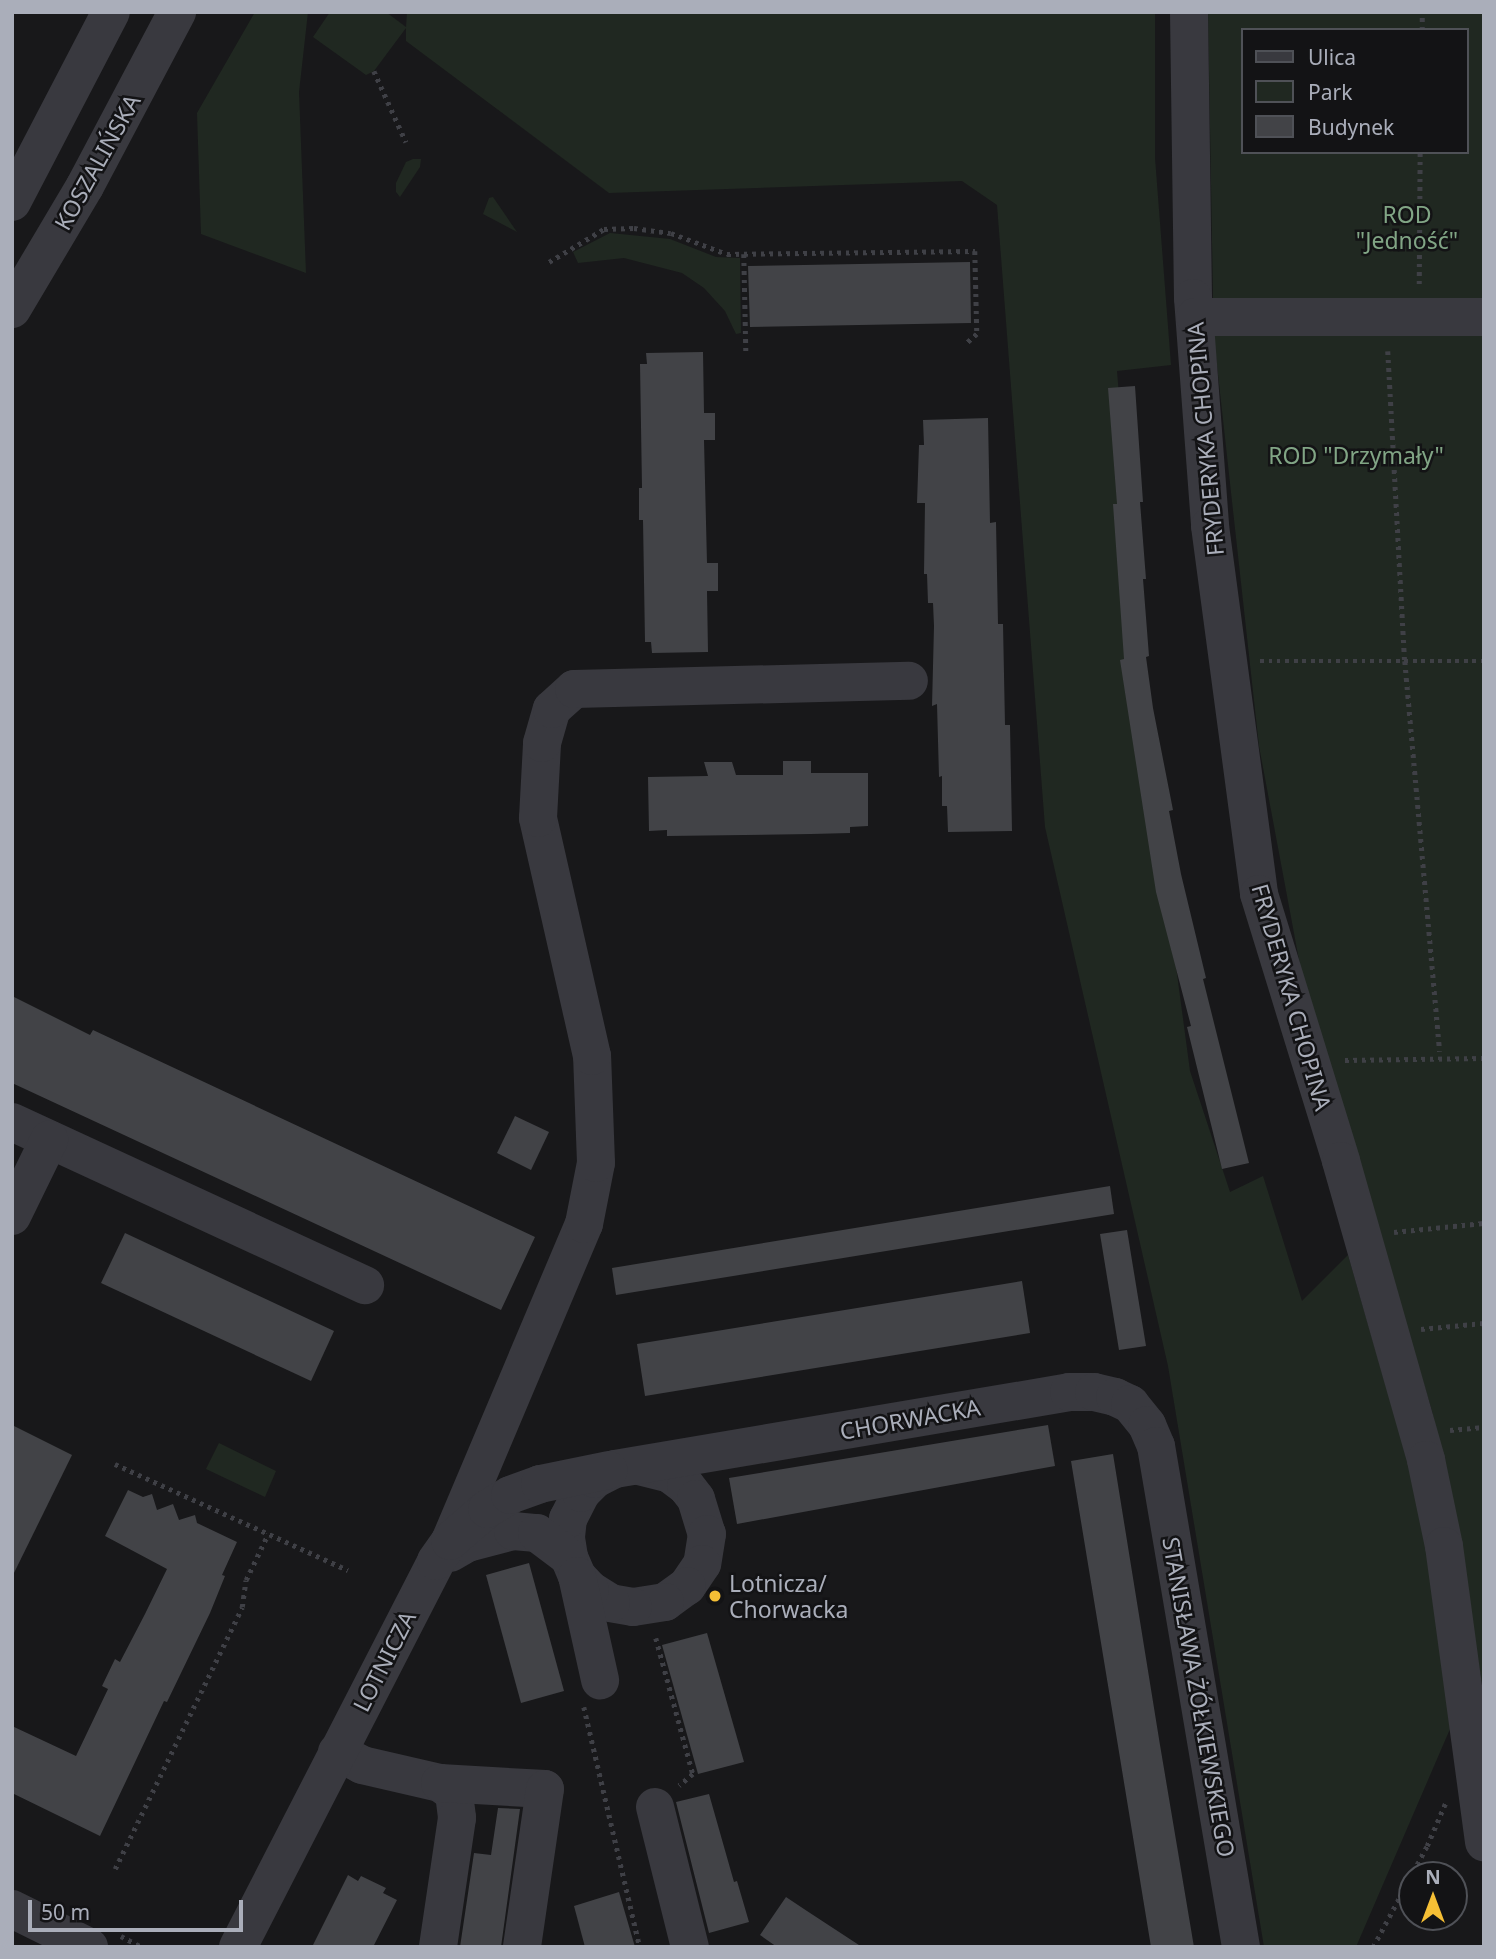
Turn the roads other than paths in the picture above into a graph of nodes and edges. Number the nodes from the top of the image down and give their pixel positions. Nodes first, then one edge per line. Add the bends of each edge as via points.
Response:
1 (111, 12) edge
2 (177, 12) edge
3 (1189, 12) edge
4 (12, 202) edge
5 (12, 309) edge
6 (1195, 317) junction
7 (1484, 317) edge
8 (909, 681) dead end
9 (12, 1122) edge
10 (49, 1140) junction
11 (12, 1216) edge
12 (365, 1285) dead end
13 (1156, 1446) joint
14 (627, 1468) junction
15 (443, 1551) junction
16 (573, 1566) junction
17 (591, 1692) road end
18 (1476, 1737) edge
19 (337, 1752) junction
20 (440, 1783) junction
21 (655, 1807) road end
22 (1484, 1842) edge
23 (12, 1909) edge
24 (89, 1947) edge
25 (239, 1947) edge
26 (439, 1947) edge
27 (522, 1947) edge
28 (690, 1947) edge
29 (1241, 1947) edge

1 - 4 street
2 - 5 street, KOSZALIŃSKA via 85,186
3 - 6 street, FRYDERYKA CHOPINA
6 - 7 street
6 - 18 street, FRYDERYKA CHOPINA via 1210,526 1259,894 1426,1460
8 - 15 street via 575,689 552,709 542,743 538,818 592,1056 596,1163 584,1224
9 - 10 street
10 - 11 street
10 - 12 street
13 - 14 street, CHORWACKA via 1130,1404 1094,1392 1069,1392
13 - 29 street, STANISŁAWA ŻÓŁKIEWSKIEGO
14 - 15 street, LOTNICZA via 540,1484 510,1495 486,1509
14 - 16 street via 595,1479 581,1493 568,1519 566,1537
14 - 16 street via 670,1475 696,1499 707,1534 704,1557 694,1578 677,1595 648,1606 611,1603 590,1590
15 - 16 street via 513,1531 537,1533
15 - 19 street, LOTNICZA
16 - 17 street
18 - 22 street, FRYDERYKA CHOPINA
19 - 20 street via 362,1765
19 - 25 street, LOTNICZA
20 - 26 street via 454,1793 457,1818
20 - 27 street via 545,1789
21 - 28 street
23 - 24 street

